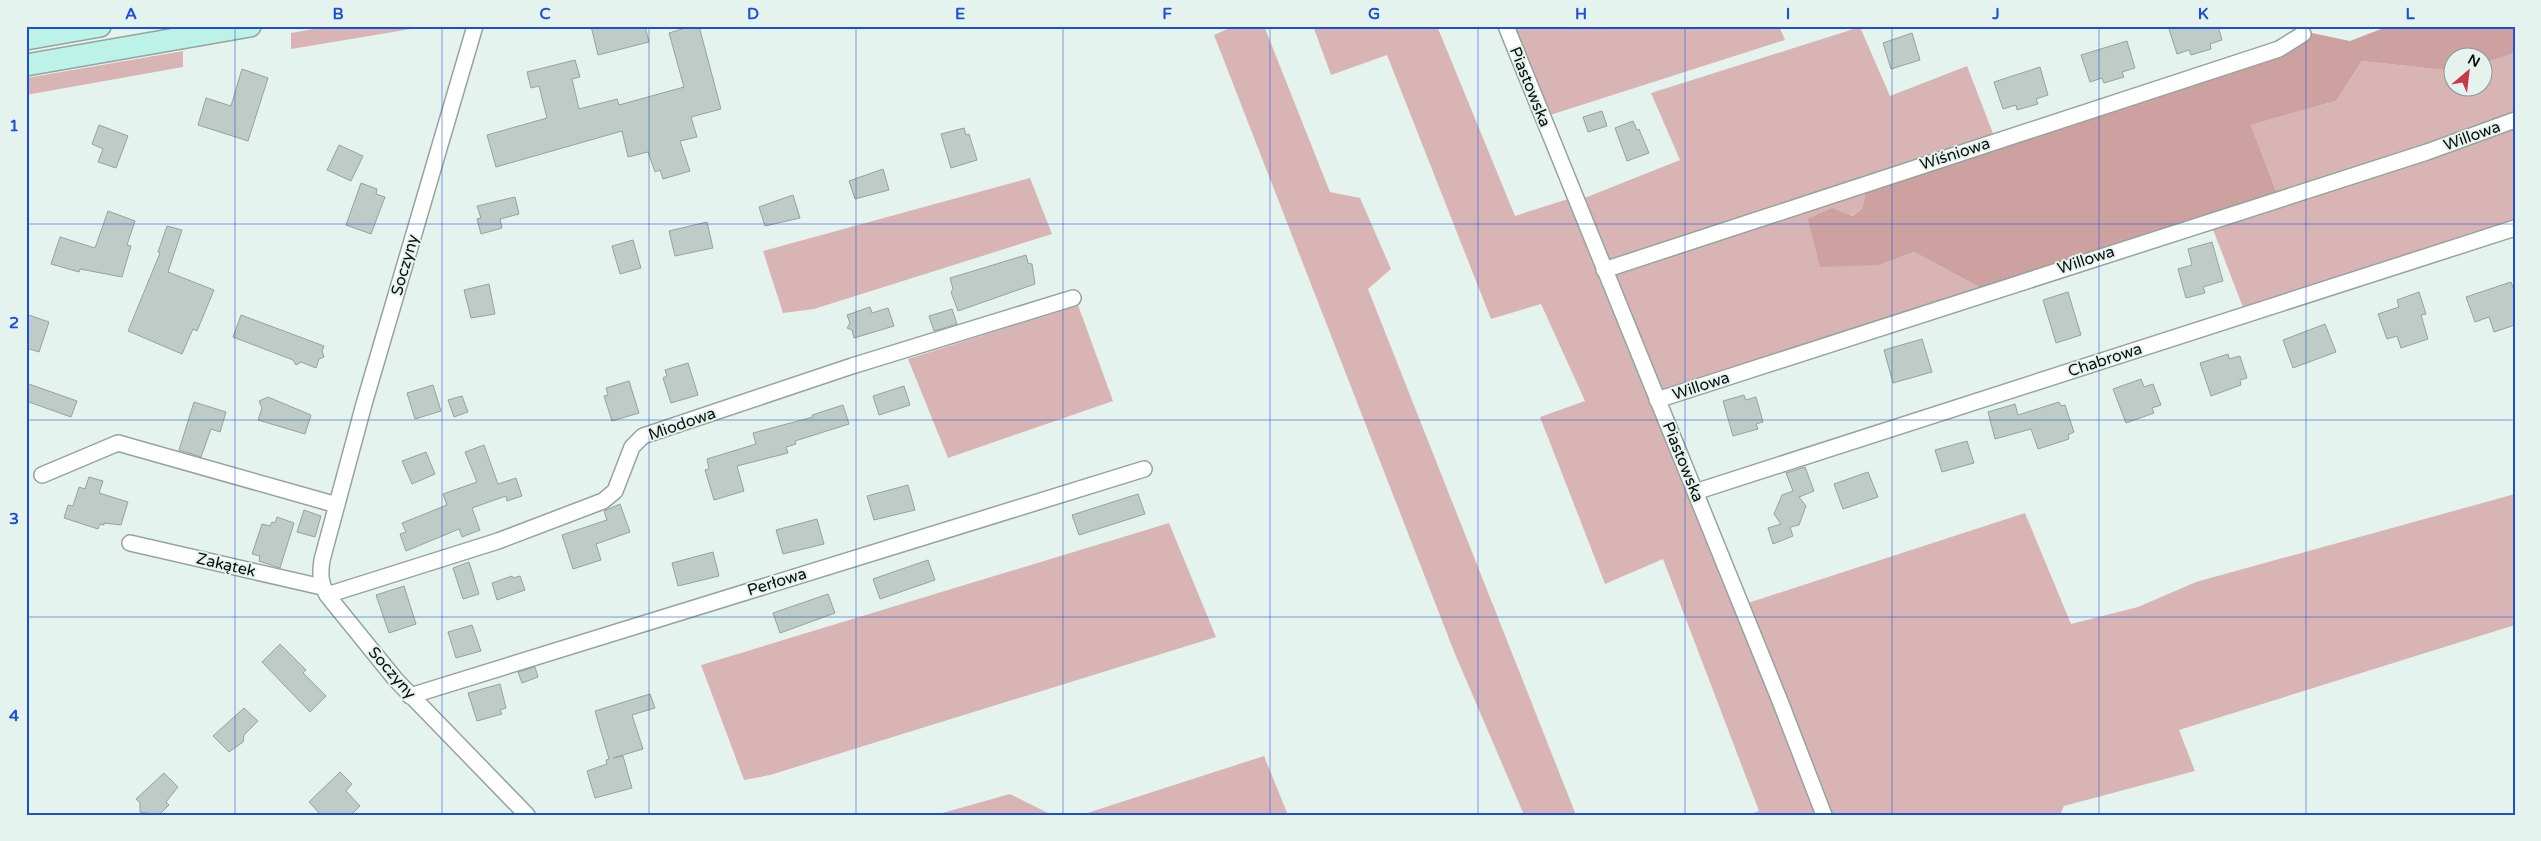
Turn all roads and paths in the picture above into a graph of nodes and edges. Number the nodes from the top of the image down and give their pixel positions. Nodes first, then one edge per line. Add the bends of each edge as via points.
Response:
1 (100, 26) edge
2 (250, 26) edge
3 (474, 26) edge
4 (1506, 26) edge
5 (2304, 34) dead end
6 (26, 39) edge
7 (26, 64) edge
8 (2515, 120) edge
9 (2515, 228) edge
10 (1604, 270) junction
11 (1074, 298) dead end
12 (1657, 400) junction
13 (1144, 469) dead end
14 (42, 475) dead end
15 (1695, 492) junction
16 (337, 505) junction
17 (130, 543) dead end
18 (324, 591) junction
19 (410, 696) junction
20 (527, 815) edge
21 (1824, 815) edge

1 - 6 main road
2 - 7 main road
3 - 16 street, Soczyny
4 - 10 street, Piastowska
5 - 10 street, Wiśniowa via 2279,49
8 - 12 street, Willowa via 2427,152
9 - 15 street, Chabrowa
10 - 12 street, Piastowska
11 - 18 street, Miodowa via 852,366 643,436 632,447 614,491 603,502 498,541
12 - 15 street, Piastowska
13 - 19 street, Perłowa
14 - 16 street via 118,443
15 - 21 street, Piastowska
16 - 18 street, Soczyny via 322,560
17 - 18 street, Zakątek
18 - 19 street, Soczyny
19 - 20 street, Soczyny

